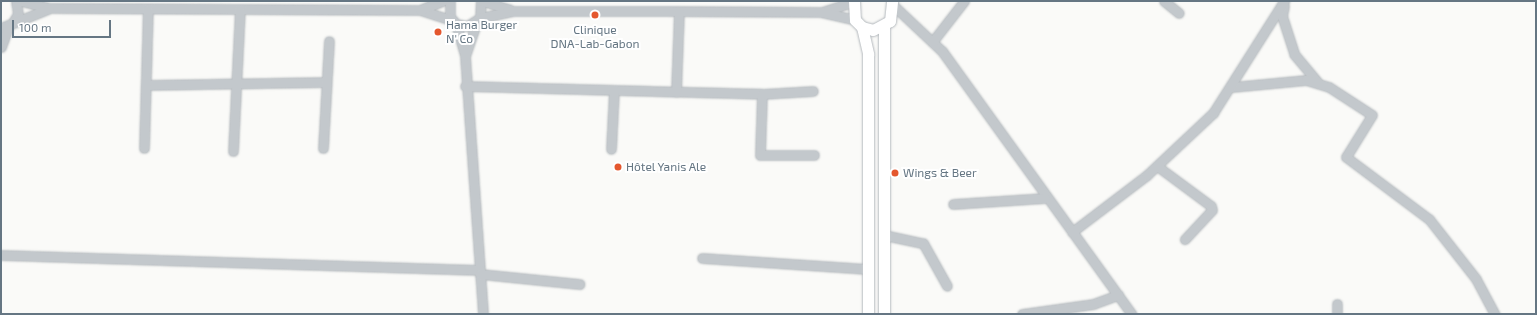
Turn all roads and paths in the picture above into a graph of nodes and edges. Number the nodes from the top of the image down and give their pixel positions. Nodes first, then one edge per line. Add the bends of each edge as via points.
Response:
1 (16, 1) edge
2 (21, 1) edge
3 (442, 1) edge
4 (450, 1) edge
5 (482, 1) edge
6 (964, 1) edge
7 (1164, 1) edge
8 (1285, 1) edge
9 (854, 2) edge
10 (893, 3) edge
11 (234, 7) edge
12 (49, 8) junction
13 (148, 9) junction
14 (420, 10) junction
15 (512, 11) junction
16 (679, 12) junction
17 (821, 12) junction
18 (1179, 13) dead end
19 (478, 20) junction
20 (454, 23) junction
21 (859, 24) junction
22 (8, 25) edge
23 (884, 27) junction
24 (329, 41) dead end
25 (933, 41) junction
26 (1, 47) edge
27 (465, 56) junction
28 (326, 82) junction
29 (237, 83) junction
30 (1318, 83) junction
31 (147, 85) junction
32 (465, 86) junction
33 (1232, 87) junction
34 (614, 90) junction
35 (813, 91) dead end
36 (676, 92) junction
37 (762, 94) junction
38 (144, 148) dead end
39 (323, 148) dead end
40 (611, 149) dead end
41 (233, 151) dead end
42 (814, 155) dead end
43 (1157, 166) junction
44 (1045, 198) junction
45 (953, 204) dead end
46 (1072, 232) junction
47 (884, 235) junction
48 (1185, 239) dead end
49 (1, 255) edge
50 (702, 258) dead end
51 (868, 269) junction
52 (480, 272) junction
53 (579, 284) dead end
54 (947, 286) dead end
55 (1118, 295) junction
56 (1337, 304) dead end
57 (484, 314) edge
58 (868, 314) edge
59 (884, 314) edge
60 (1022, 314) edge
61 (1132, 314) edge
62 (1337, 314) edge
63 (1495, 314) edge

1 - 22 street via 18,14
2 - 12 street
3 - 14 street
4 - 20 street via 448,13
5 - 15 street
5 - 19 street
6 - 25 street
7 - 18 street
8 - 30 street via 1282,16 1294,54
8 - 33 street
9 - 17 street
9 - 21 main road
10 - 23 main road via 892,18
10 - 25 street
11 - 13 street
11 - 14 street
11 - 29 street
12 - 13 street
12 - 22 street
13 - 31 street
14 - 20 street
15 - 16 street
15 - 19 street
16 - 17 street
16 - 36 street
17 - 21 street
19 - 20 street via 467,26
19 - 27 street
20 - 27 street
21 - 23 main road via 873,30
21 - 51 main road via 868,54
22 - 26 street
23 - 47 main road
24 - 28 street
25 - 44 street
27 - 32 street
28 - 29 street
28 - 39 street
29 - 31 street
29 - 41 street
30 - 33 street via 1296,79
30 - 63 street via 1372,115 1346,157 1429,219 1462,260
31 - 38 street
32 - 34 street
32 - 52 street
33 - 43 street via 1213,113
34 - 36 street
34 - 40 street
35 - 37 street
36 - 37 street
37 - 42 street via 760,155
43 - 46 street
43 - 48 street via 1211,206 1212,210
44 - 45 street
44 - 46 street
46 - 55 street
47 - 54 street via 923,243
47 - 59 main road
49 - 52 street
50 - 51 street
51 - 58 main road
52 - 53 street
52 - 57 street
55 - 60 street via 1092,304
55 - 61 street
56 - 62 street

